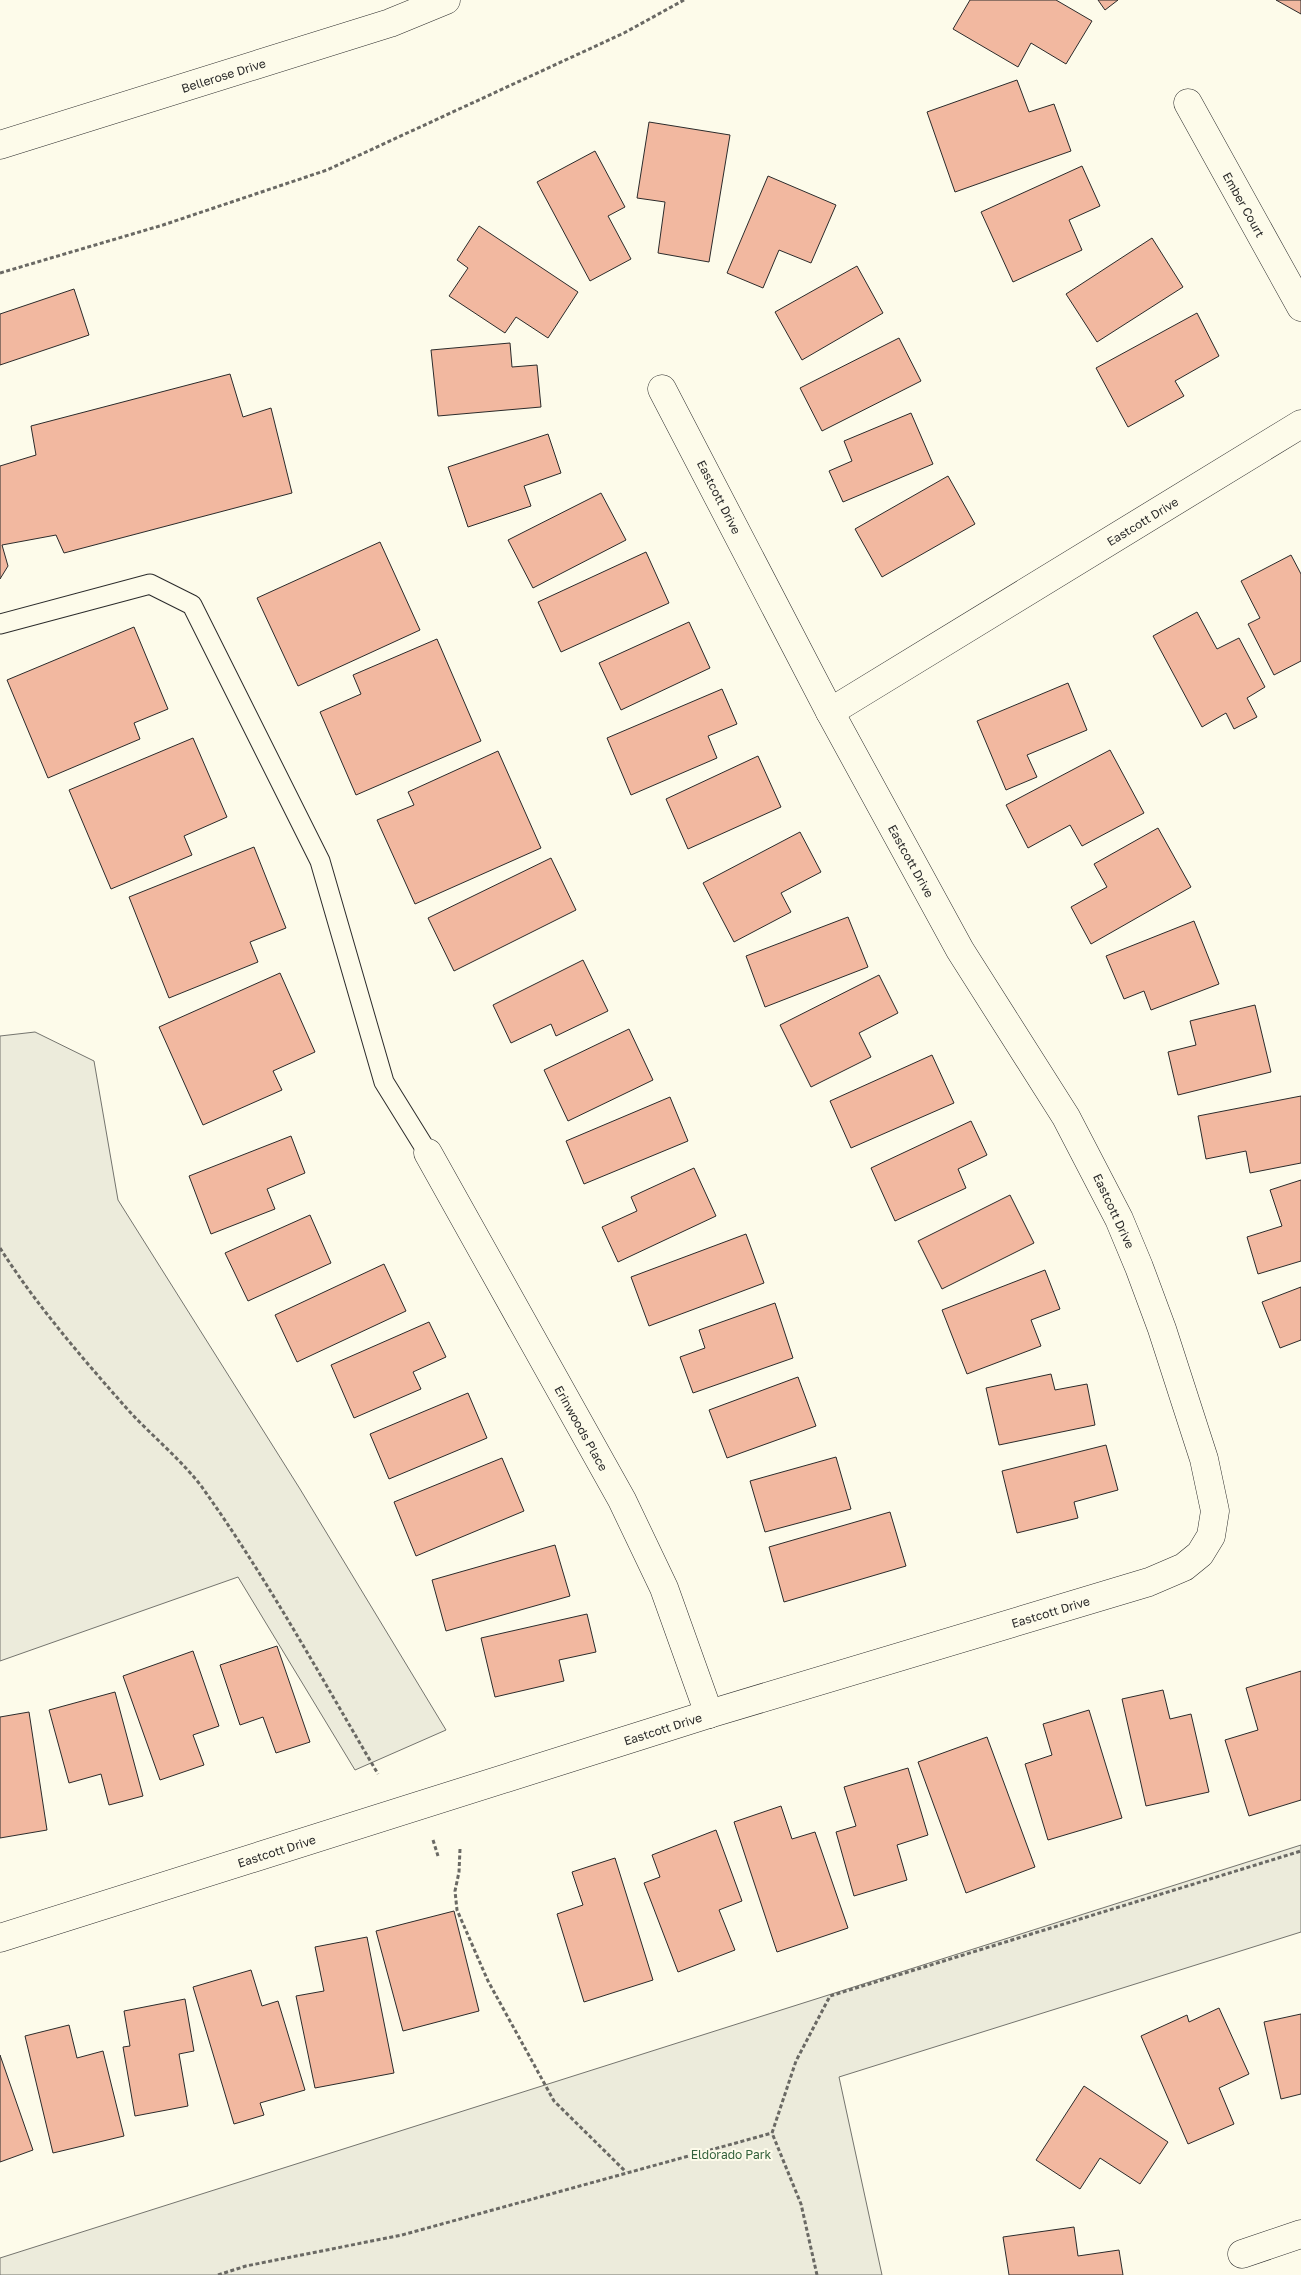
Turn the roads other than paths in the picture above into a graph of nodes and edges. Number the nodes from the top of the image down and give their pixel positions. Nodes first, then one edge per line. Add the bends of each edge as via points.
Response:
1 (446, 0) edge
2 (1188, 103) dead end
3 (0, 145) edge
4 (1301, 307) edge
5 (662, 389) dead end
6 (1301, 424) edge
7 (0, 624) edge
8 (830, 712) junction
9 (428, 1153) joint
10 (709, 1714) junction
11 (0, 1938) edge
12 (1301, 2234) edge
13 (1242, 2254) dead end

1 - 3 street, Bellerose Drive via 390,23
2 - 4 street, Ember Court
5 - 8 street, Eastcott Drive
6 - 8 street, Eastcott Drive
7 - 9 lane via 150,584 192,605 320,861 384,1082
8 - 10 street, Eastcott Drive via 960,950 1066,1117 1119,1219 1165,1338 1204,1459 1215,1511 1211,1536 1200,1554 1184,1567 1149,1582
9 - 10 street, Erinwoods Place via 622,1500 664,1588
10 - 11 street, Eastcott Drive
12 - 13 street

